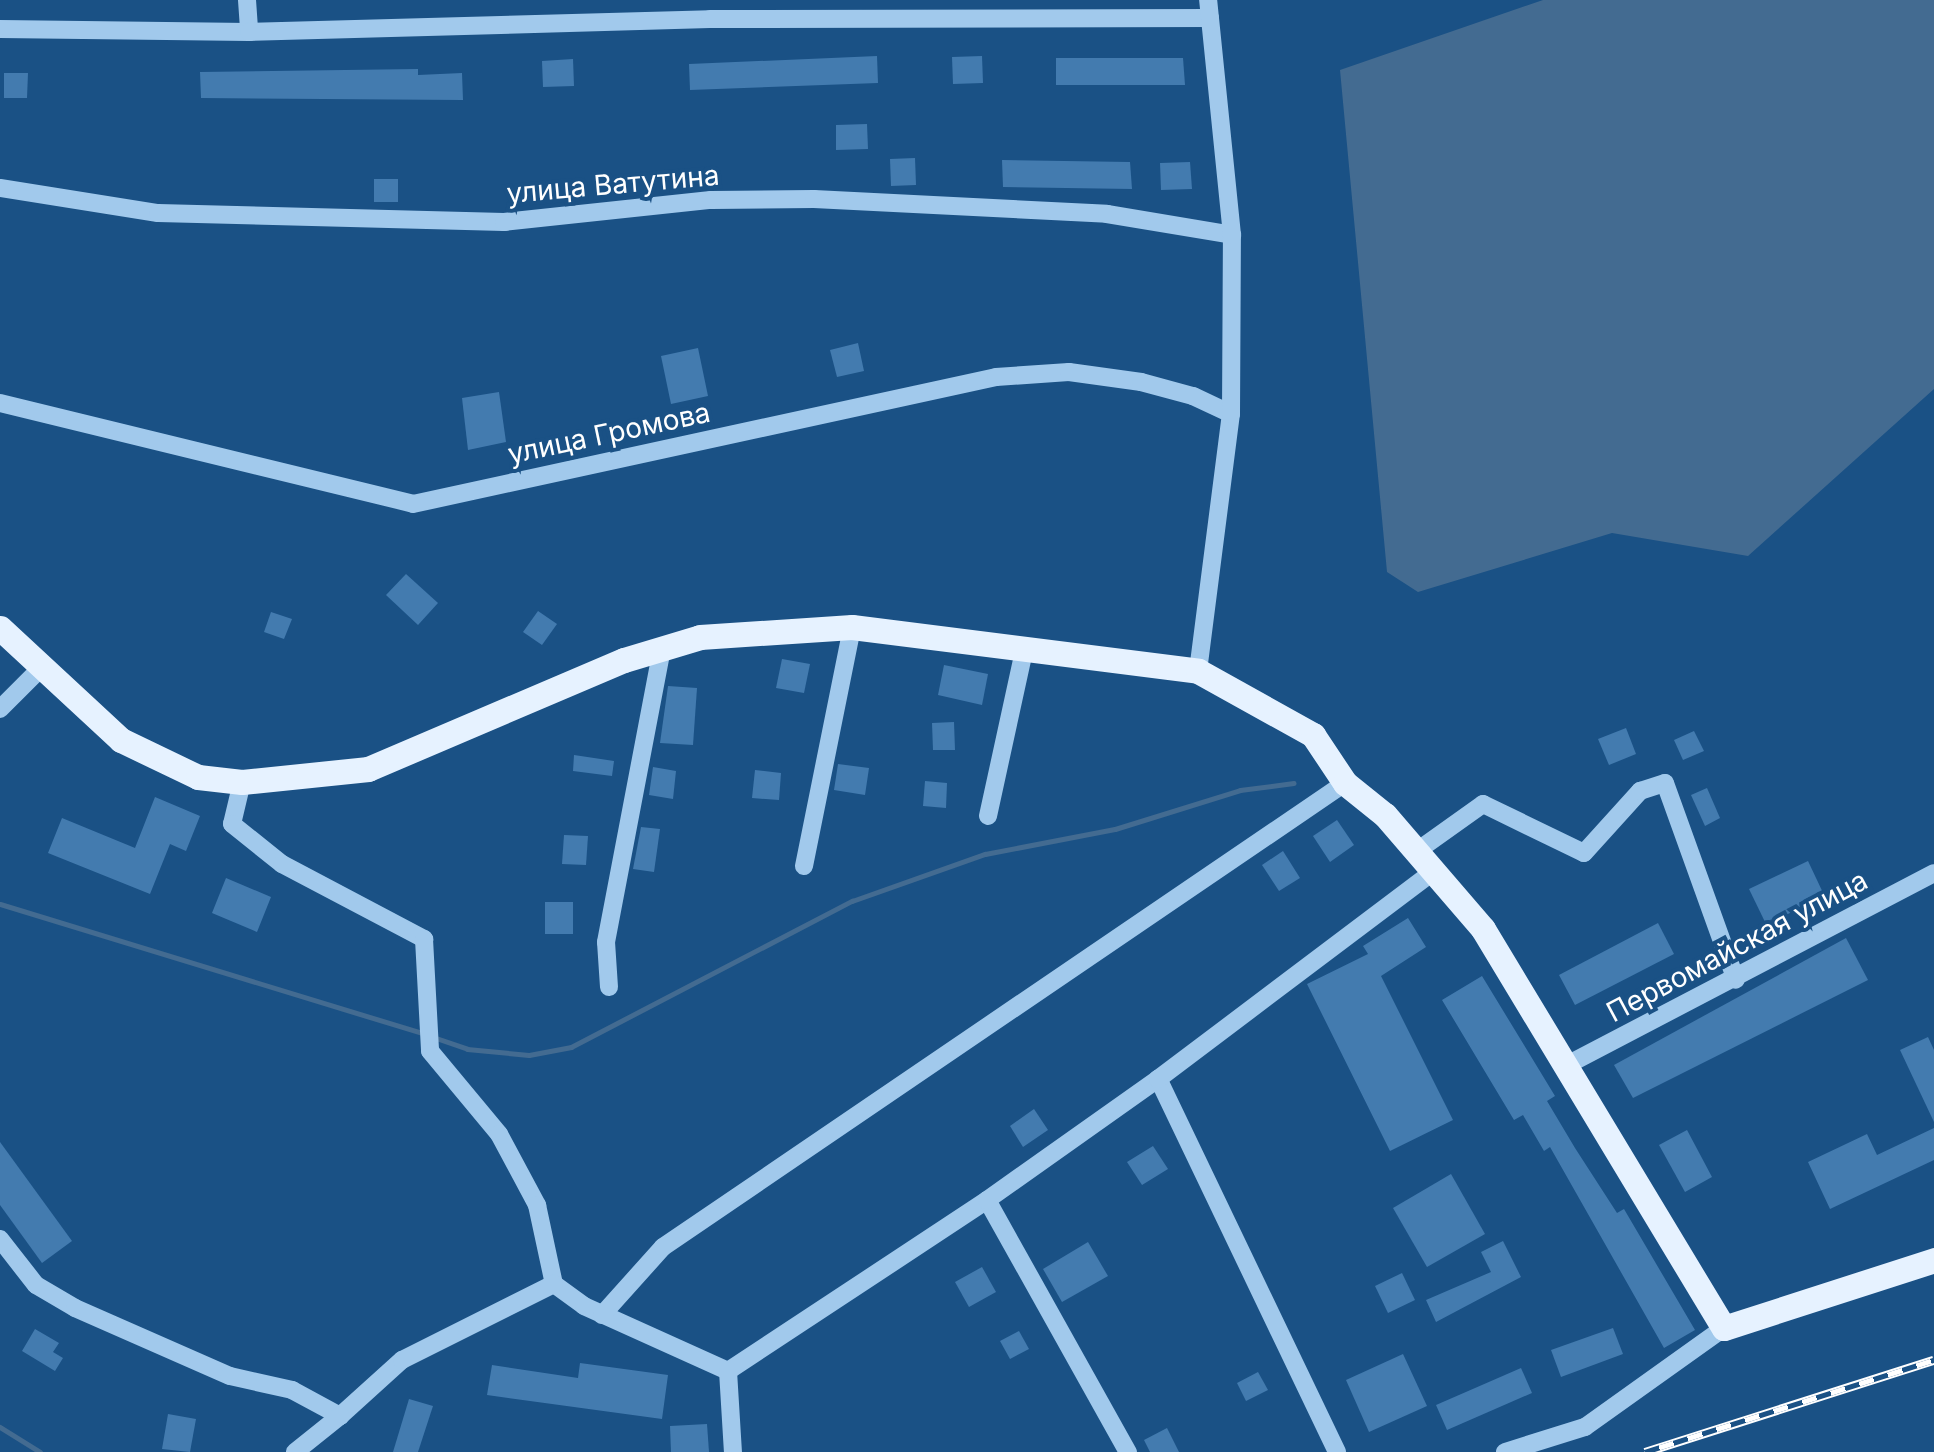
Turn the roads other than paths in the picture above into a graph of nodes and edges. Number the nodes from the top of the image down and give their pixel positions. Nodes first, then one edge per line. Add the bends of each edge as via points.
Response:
1 (247, 0) edge
2 (1209, 9) edge
3 (710, 10) edge
4 (0, 29) edge
5 (248, 32) junction
6 (0, 188) edge
7 (1232, 235) junction
8 (0, 403) edge
9 (1231, 414) junction
10 (852, 627) junction
11 (0, 628) edge
12 (1025, 646) junction
13 (662, 649) junction
14 (40, 669) junction
15 (1198, 671) junction
16 (0, 709) edge
17 (242, 782) junction
18 (1345, 783) junction
19 (988, 816) dead end
20 (1426, 861) junction
21 (804, 866) dead end
22 (1934, 874) edge
23 (1736, 980) junction
24 (610, 988) dead end
25 (1565, 1066) junction
26 (1158, 1078) junction
27 (987, 1200) junction
28 (0, 1239) edge
29 (1934, 1260) edge
30 (554, 1284) junction
31 (602, 1315) junction
32 (1724, 1328) junction
33 (728, 1371) junction
34 (340, 1416) junction
35 (294, 1452) edge
36 (732, 1452) edge
37 (1128, 1452) edge
38 (1338, 1452) edge
39 (1505, 1452) edge

1 - 5 street
2 - 3 street
2 - 7 street
3 - 5 street
4 - 5 street
6 - 7 street, улица Ватутина via 158,213 504,222 711,200 814,199 1107,214
7 - 9 street
8 - 9 street, улица Громова via 413,504 996,377 1069,372 1140,382
9 - 15 street
10 - 12 main road
10 - 13 main road via 700,636
10 - 21 street
11 - 14 main road
12 - 15 main road
12 - 19 street
13 - 17 main road via 368,769
13 - 24 street via 606,942
14 - 16 street
14 - 17 main road via 121,740 198,777
15 - 18 main road via 1313,735
17 - 30 street via 232,824 282,864 424,939 430,1051 499,1134 537,1205
18 - 20 main road
18 - 31 street via 662,1247
20 - 23 street via 1483,804 1584,853 1640,791 1665,783
20 - 25 main road via 1483,928
20 - 26 street
22 - 23 street, Первомайская улица
23 - 25 street, Первомайская улица
25 - 32 main road
26 - 27 street
26 - 38 street
27 - 33 street
27 - 37 street
28 - 34 street via 36,1285 75,1308 230,1376 292,1390
29 - 32 main road
30 - 31 street
30 - 34 street via 402,1360
31 - 33 street
32 - 39 street via 1585,1427
33 - 36 street
34 - 35 street

